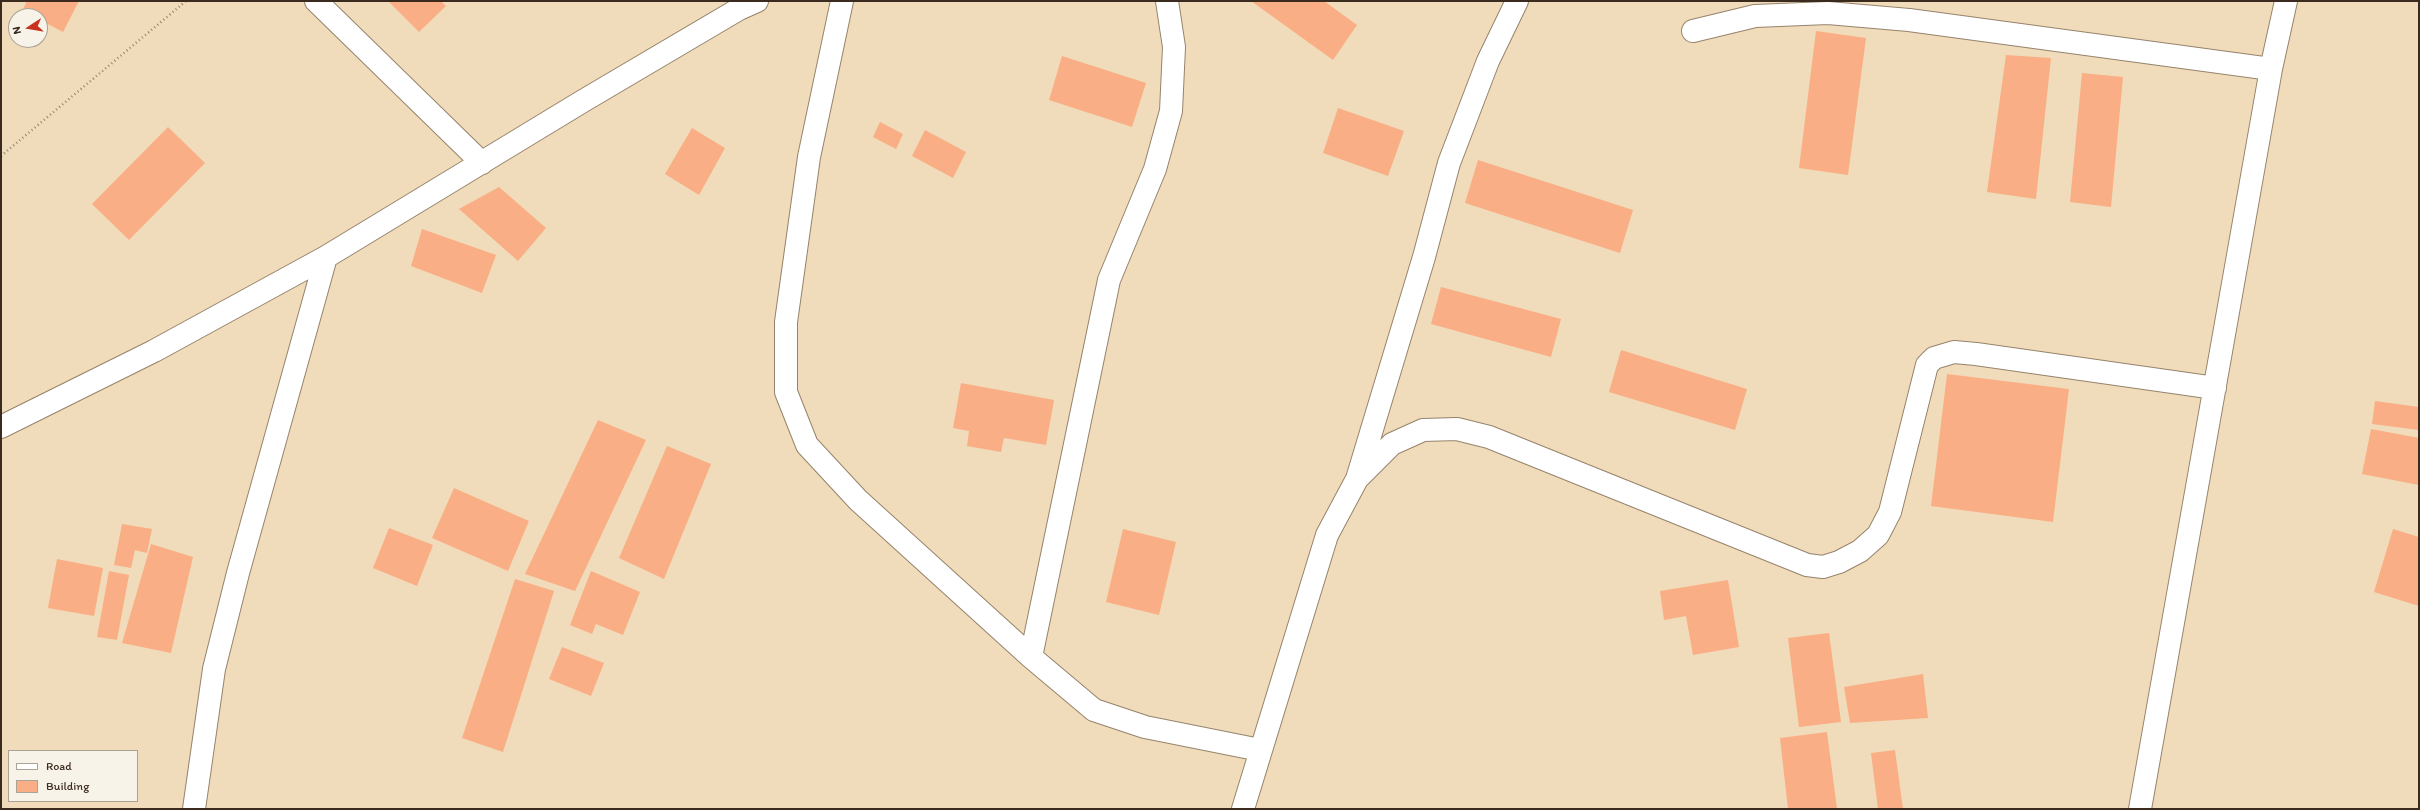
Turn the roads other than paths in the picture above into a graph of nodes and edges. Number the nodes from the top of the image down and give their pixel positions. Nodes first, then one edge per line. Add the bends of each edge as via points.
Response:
1 (316, 1) edge
2 (757, 1) edge
3 (842, 1) edge
4 (1167, 1) edge
5 (1517, 1) edge
6 (2286, 1) edge
7 (1692, 31) dead end
8 (2271, 69) junction
9 (482, 163) junction
10 (326, 257) junction
11 (2215, 388) junction
12 (1, 427) edge
13 (1356, 479) junction
14 (1031, 657) junction
15 (1260, 750) junction
16 (194, 809) edge
17 (1243, 809) edge
18 (2140, 809) edge

1 - 9 street
2 - 9 street via 725,17
3 - 14 street via 809,157 786,322 786,392 807,445 842,483
4 - 14 street via 1174,47 1171,111 1155,169 1110,280
5 - 13 street via 1488,61 1449,163 1424,256
6 - 8 street
7 - 8 street via 1755,16 1828,13 1908,20
8 - 11 street
9 - 10 street
10 - 12 street via 154,351
10 - 16 street via 238,573 214,669
11 - 13 street via 1976,354 1954,352 1934,358 1927,365 1890,512 1878,535 1860,551 1823,567 1807,565 1489,437 1457,429 1423,430 1392,444
11 - 18 street
13 - 15 street via 1328,535
14 - 15 street via 1094,710 1145,727
15 - 17 street

